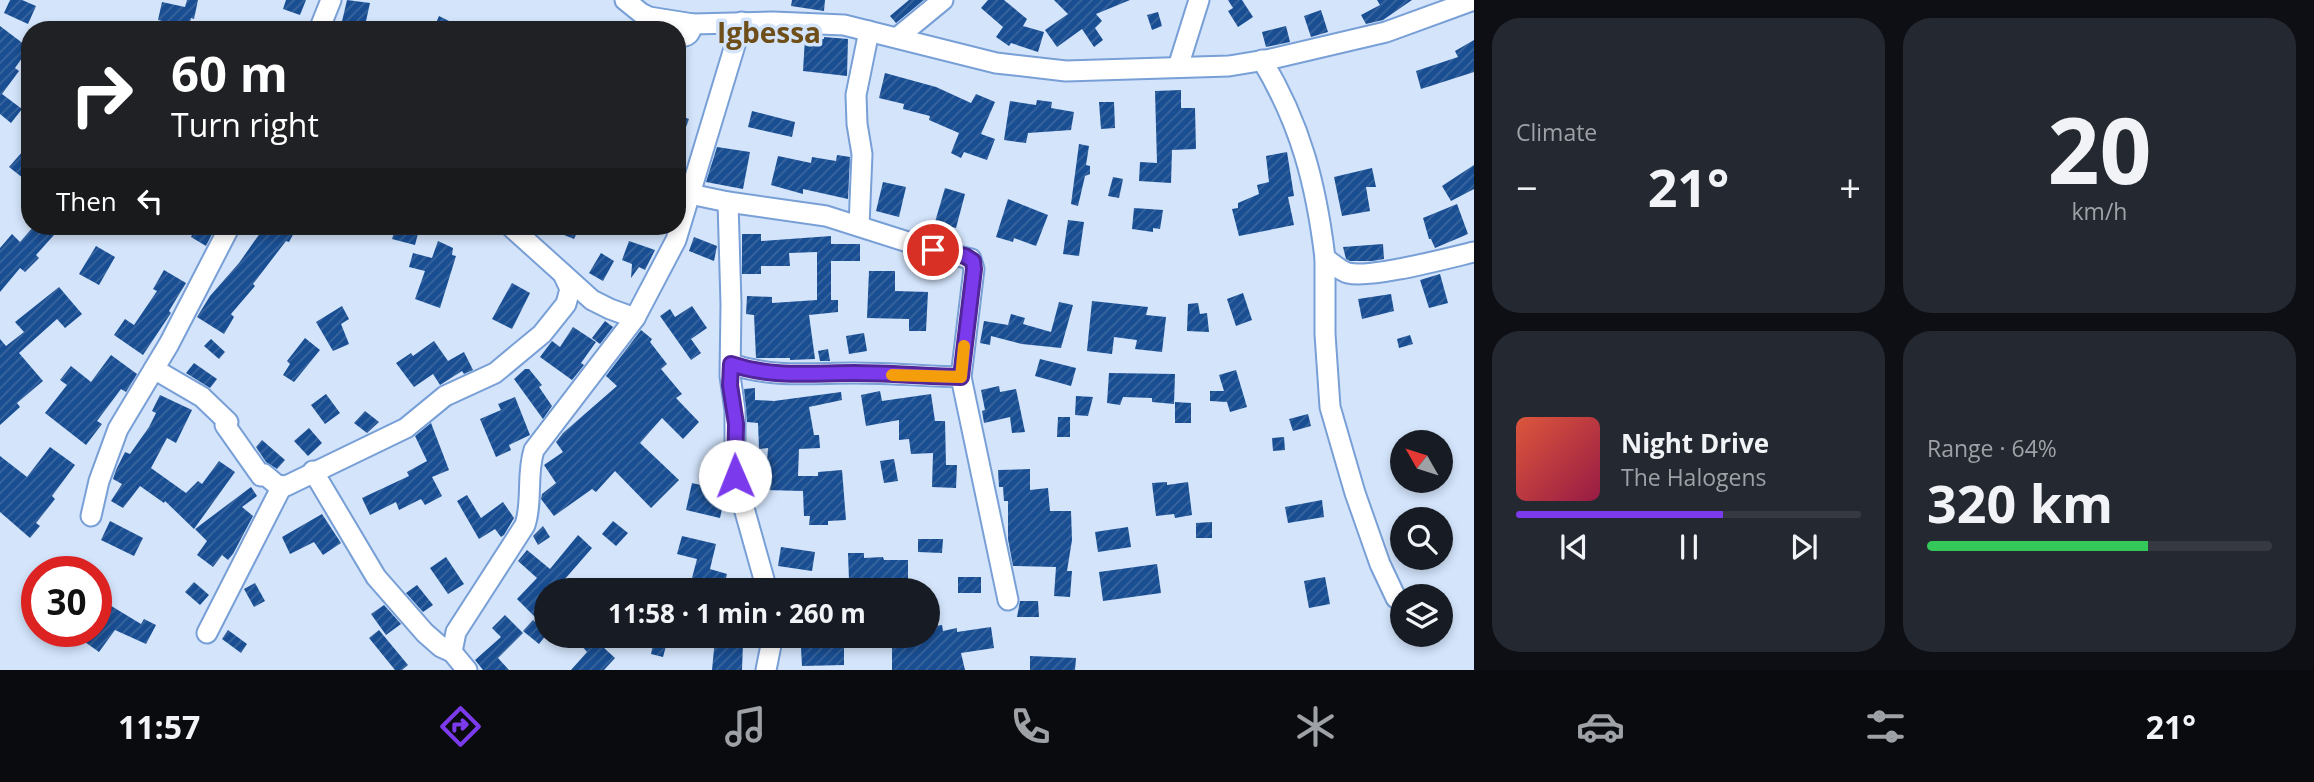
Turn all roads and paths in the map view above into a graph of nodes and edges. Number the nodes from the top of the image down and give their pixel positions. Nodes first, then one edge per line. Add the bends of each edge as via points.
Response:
1 (331, 0) edge
2 (625, 0) edge
3 (943, 0) edge
4 (1199, 0) edge
5 (1473, 4) edge
6 (323, 21) edge
7 (674, 21) edge
8 (742, 22) junction
9 (686, 23) edge
10 (693, 24) junction
11 (869, 31) junction
12 (686, 37) edge
13 (898, 37) junction
14 (1262, 60) junction
15 (1178, 67) junction
16 (690, 194) junction
17 (728, 202) junction
18 (686, 207) edge
19 (859, 226) junction
20 (225, 235) edge
21 (520, 235) edge
22 (678, 235) edge
23 (1474, 251) edge
24 (1325, 258) junction
25 (563, 274) junction
26 (635, 318) junction
27 (731, 364) junction
28 (154, 369) junction
29 (961, 377) junction
30 (313, 471) junction
31 (282, 486) junction
32 (91, 516) dead end
33 (764, 578) edge
34 (1390, 585) edge
35 (1007, 600) dead end
36 (207, 633) dead end
37 (770, 648) edge
38 (452, 652) junction
39 (467, 670) edge
40 (766, 670) edge

1 - 6 street
2 - 7 street via 649,17
3 - 13 street
4 - 15 street
5 - 14 street via 1386,32
8 - 10 street
8 - 11 street via 835,25
8 - 16 street
9 - 10 street
10 - 12 street
11 - 13 street
11 - 19 street via 856,95 862,154
13 - 15 street via 996,63 1066,71
14 - 15 street
14 - 24 street via 1301,139
16 - 17 street
16 - 18 street
17 - 19 street via 826,216
17 - 27 street
19 - 29 street via 971,259 974,269
20 - 28 street
21 - 25 street
22 - 26 street
23 - 24 street via 1355,273 1347,273
24 - 34 street via 1330,407 1354,493
25 - 26 street via 592,300
25 - 30 street via 570,289 566,304 513,361 445,396 405,428
26 - 38 street via 534,450 525,525 456,632
27 - 29 street via 792,376
27 - 33 street via 735,476
28 - 31 street via 210,403 228,422 225,425 261,476
28 - 32 street via 118,429
29 - 35 street
30 - 31 street
30 - 38 street via 376,577 425,633
31 - 36 street
37 - 40 street
38 - 39 street

